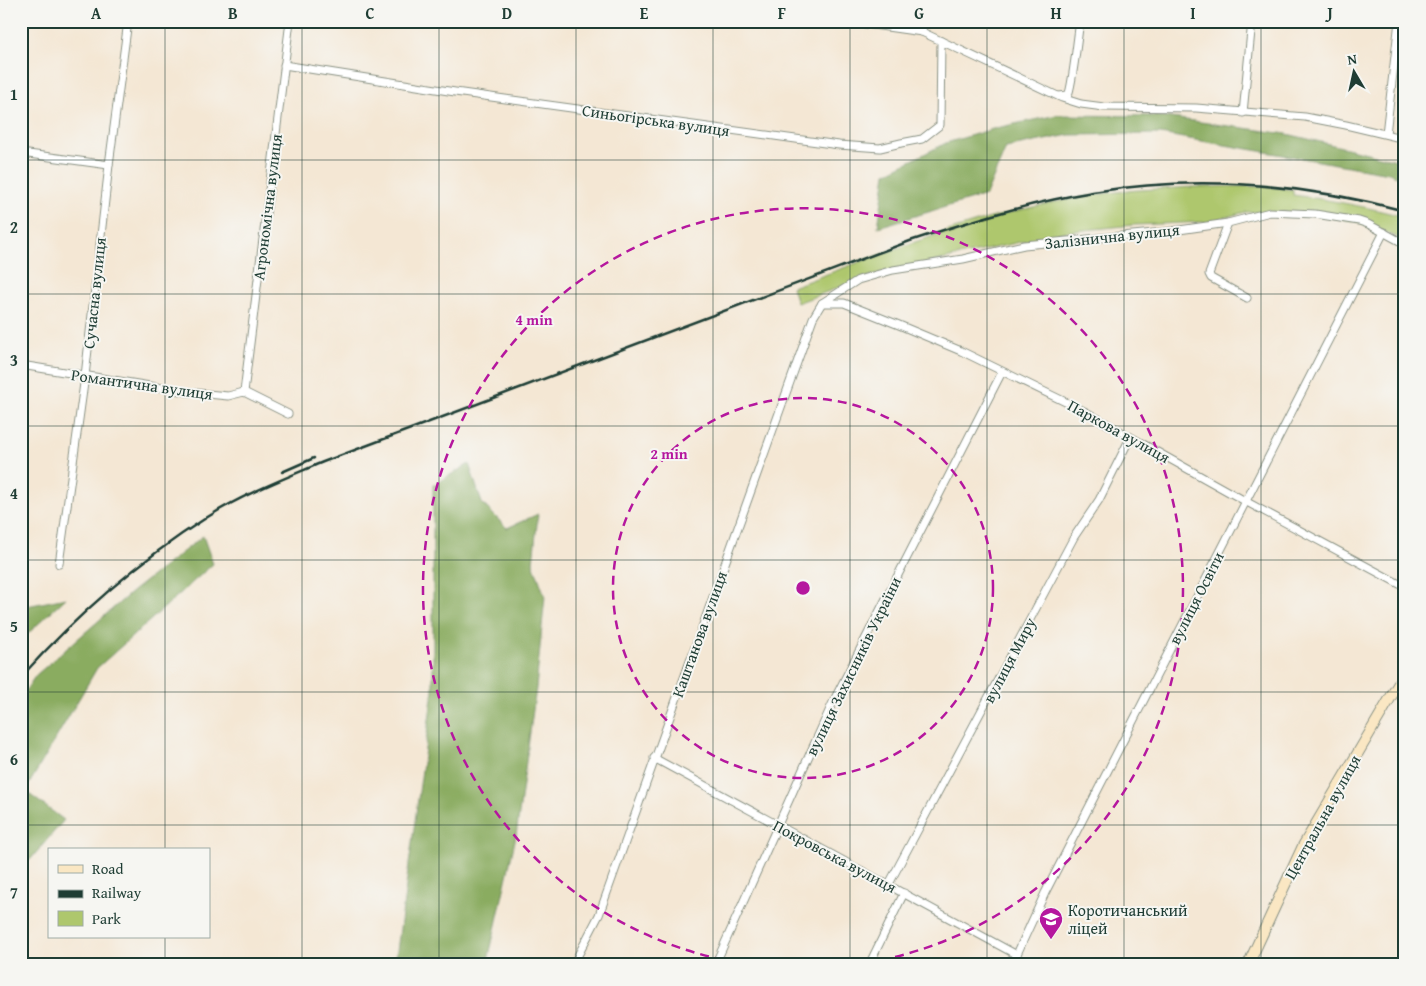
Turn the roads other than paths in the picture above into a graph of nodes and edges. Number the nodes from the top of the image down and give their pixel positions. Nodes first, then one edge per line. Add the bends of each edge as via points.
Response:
1 (128, 21) edge
2 (290, 21) edge
3 (845, 21) edge
4 (923, 21) edge
5 (1080, 21) edge
6 (1252, 21) edge
7 (1399, 21) edge
8 (922, 32) junction
9 (941, 41) junction
10 (284, 65) junction
11 (1057, 96) junction
12 (1243, 113) junction
13 (1386, 134) junction
14 (1405, 139) edge
15 (21, 153) edge
16 (109, 165) junction
17 (1228, 224) junction
18 (1384, 232) junction
19 (1405, 244) edge
20 (1248, 298) dead end
21 (822, 303) junction
22 (21, 365) edge
23 (1002, 372) junction
24 (85, 376) junction
25 (244, 392) junction
26 (288, 414) dead end
27 (1130, 438) junction
28 (1245, 501) junction
29 (59, 564) dead end
30 (1405, 587) edge
31 (1405, 673) edge
32 (654, 758) junction
33 (778, 825) junction
34 (889, 884) junction
35 (904, 893) junction
36 (1017, 955) junction
37 (573, 965) edge
38 (715, 965) edge
39 (869, 965) edge
40 (1012, 965) edge
41 (1248, 965) edge

1 - 16 street, Сучасна вулиця
2 - 10 street, Агрономічна вулиця
3 - 8 street
4 - 8 street
5 - 11 street via 1070,91 1068,95
6 - 12 street
7 - 13 street
8 - 9 street
9 - 10 street, Синьогірська вулиця via 940,125 922,139 880,148 686,125
9 - 11 street
10 - 25 street, Агрономічна вулиця
11 - 12 street via 1080,104 1104,107 1196,108
12 - 13 street via 1304,117
13 - 14 street
15 - 16 street
16 - 24 street, Сучасна вулиця
17 - 18 street, Залізнична вулиця via 1270,212 1294,212 1359,221
17 - 20 street via 1209,274
17 - 21 street, Залізнична вулиця via 1024,245 893,270 858,280
18 - 19 street, Залізнична вулиця
18 - 28 street, вулиця Освіти
21 - 23 street, Паркова вулиця via 844,303 961,351
21 - 32 street, Каштанова вулиця via 813,318
22 - 24 street, Романтична вулиця
23 - 27 street, Паркова вулиця via 1084,411
23 - 33 street, вулиця Захисників України via 834,700
24 - 25 street, Романтична вулиця via 187,392 228,396
24 - 29 street, Сучасна вулиця
25 - 26 street
27 - 28 street, Паркова вулиця
27 - 34 street, вулиця Миру
28 - 30 street, Паркова вулиця
28 - 36 street, вулиця Освіти via 1045,893
31 - 41 street, Центральна вулиця via 1303,846
32 - 33 street, Покровська вулиця
32 - 37 street, Каштанова вулиця via 599,914
33 - 34 street, Покровська вулиця
33 - 38 street, вулиця Захисників України
34 - 35 street, Покровська вулиця
35 - 36 street, Покровська вулиця
35 - 39 street
36 - 40 street, вулиця Освіти

